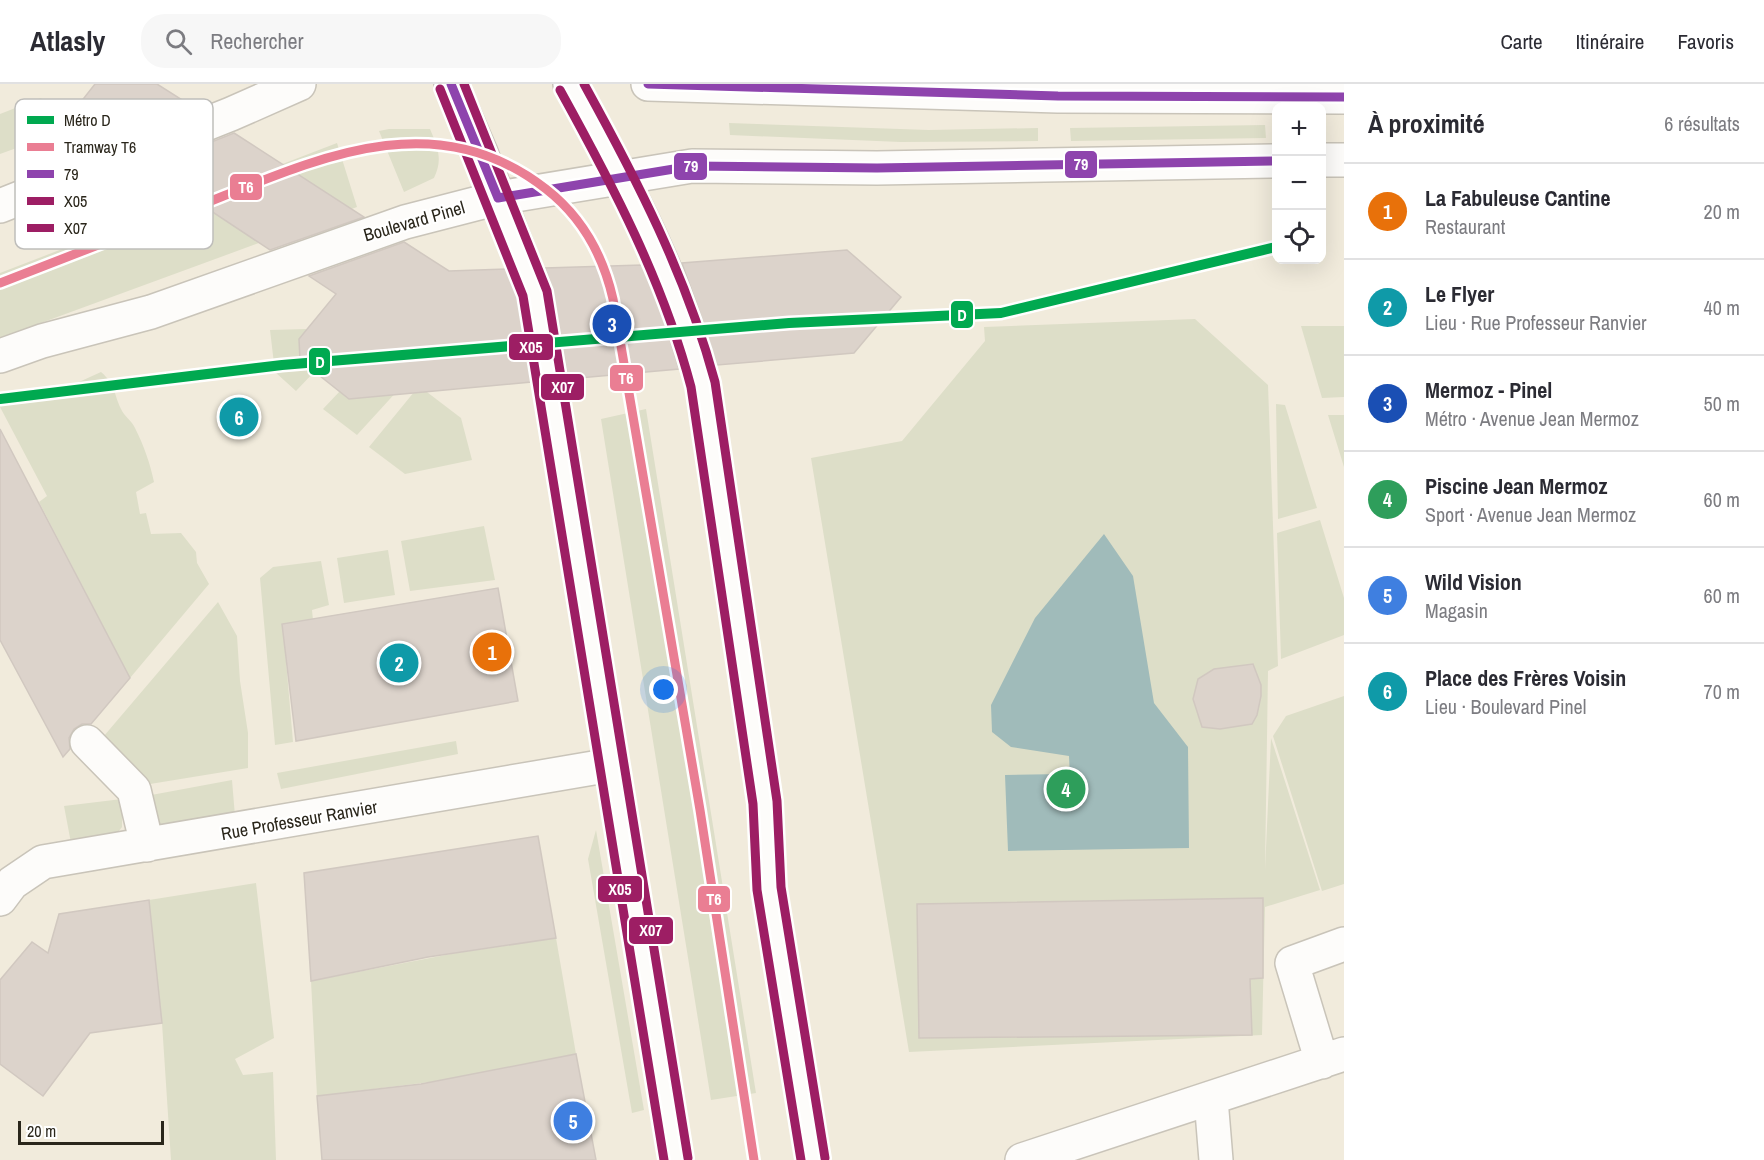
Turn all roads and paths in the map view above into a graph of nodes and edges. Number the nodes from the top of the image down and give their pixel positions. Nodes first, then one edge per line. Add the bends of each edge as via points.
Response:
1 (299, 84) edge
2 (451, 84) edge
3 (570, 84) edge
4 (648, 84) edge
5 (1344, 97) edge
6 (213, 121) edge
7 (1326, 160) edge
8 (1344, 160) edge
9 (1272, 161) edge
10 (622, 176) junction
11 (498, 198) junction
12 (15, 200) edge
13 (0, 206) edge
14 (0, 356) edge
15 (87, 742) dead end
16 (610, 765) junction
17 (147, 845) junction
18 (0, 899) edge
19 (1344, 944) edge
20 (1333, 1058) edge
21 (1211, 1099) junction
22 (676, 1160) edge
23 (813, 1160) edge
24 (1022, 1160) edge
25 (1216, 1160) edge

1 - 6 main road
2 - 11 main road
3 - 10 main road
4 - 5 main road via 1058,96
7 - 8 main road
9 - 10 main road, Boulevard Pinel via 877,168 713,165
10 - 11 main road, Boulevard Pinel
10 - 23 main road via 666,270 703,385 765,803 769,888
11 - 14 main road, Boulevard Pinel via 405,222 151,312
11 - 16 main road via 535,293
12 - 13 main road
15 - 17 main road via 134,790
16 - 17 main road, Rue Professeur Ranvier
16 - 22 main road
17 - 18 main road, Rue Professeur Ranvier via 43,862 12,883
19 - 20 main road via 1292,963
20 - 21 main road
21 - 24 main road
21 - 25 main road

